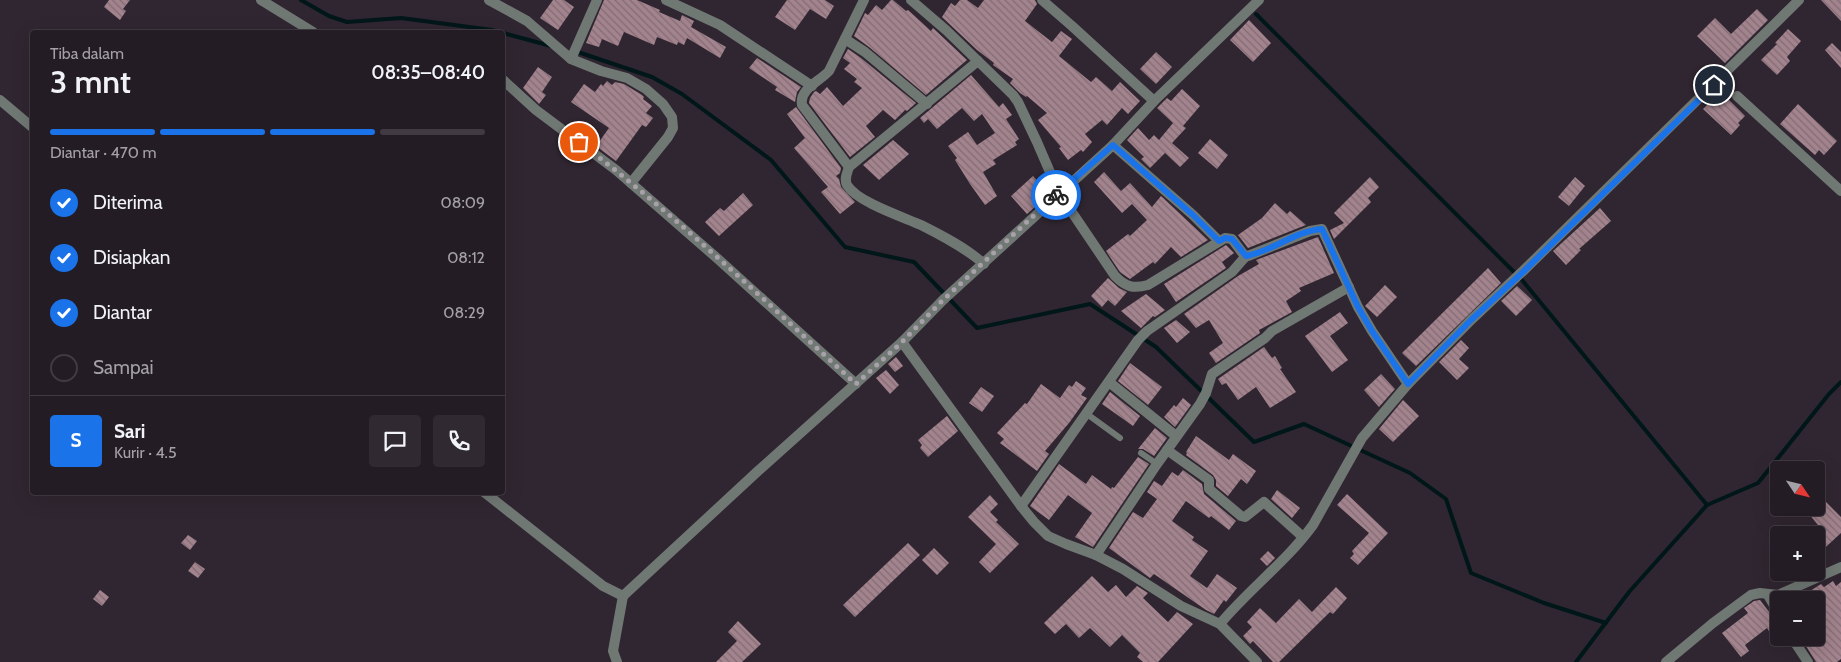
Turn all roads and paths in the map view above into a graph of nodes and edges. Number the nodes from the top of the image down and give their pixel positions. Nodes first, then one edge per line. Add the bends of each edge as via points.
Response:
1 (261, 0) edge
2 (489, 0) edge
3 (597, 0) edge
4 (666, 0) edge
5 (864, 0) edge
6 (911, 0) edge
7 (1042, 0) edge
8 (1259, 0) edge
9 (1798, 0) edge
10 (310, 30) edge
11 (845, 39) junction
12 (572, 59) junction
13 (978, 61) junction
14 (505, 82) edge
15 (812, 86) junction
16 (1737, 96) dead end
17 (0, 100) edge
18 (1154, 101) junction
19 (927, 104) junction
20 (30, 125) edge
21 (1113, 145) junction
22 (849, 167) junction
23 (630, 183) junction
24 (1841, 191) edge
25 (1059, 193) junction
26 (1219, 241) junction
27 (1246, 256) junction
28 (984, 264) junction
29 (1349, 287) junction
30 (902, 342) junction
31 (1109, 382) junction
32 (856, 384) junction
33 (1408, 384) junction
34 (1087, 414) junction
35 (1176, 436) junction
36 (1120, 438) dead end
37 (1167, 450) junction
38 (1141, 453) dead end
39 (1157, 464) junction
40 (488, 495) edge
41 (1022, 506) junction
42 (1303, 537) junction
43 (1096, 555) junction
44 (1841, 567) edge
45 (1768, 595) junction
46 (622, 596) junction
47 (1770, 598) edge
48 (1220, 624) junction
49 (1797, 646) edge
50 (617, 662) edge
51 (1257, 662) edge
52 (1666, 662) edge
53 (1808, 662) edge

1 - 10 street
2 - 12 street via 528,21
3 - 12 street
4 - 15 street via 720,25
5 - 11 street
6 - 13 street
7 - 18 street
8 - 18 street
9 - 33 street
11 - 15 street via 829,71
11 - 19 street
12 - 23 street via 627,78 646,89 672,117 673,128 668,137
13 - 19 street
13 - 25 street via 1018,102
14 - 23 street
15 - 22 street via 803,94 802,104
16 - 24 street
17 - 20 street
18 - 21 street
19 - 22 street
21 - 25 street
21 - 26 street
22 - 28 street via 847,184 862,198 923,226
23 - 32 street
25 - 26 street via 1115,276 1127,286 1148,285
25 - 28 street
26 - 27 street via 1232,239
27 - 29 street via 1322,229
27 - 31 street via 1232,272 1146,331
28 - 30 street
29 - 33 street via 1372,331
29 - 35 street via 1274,330 1212,374 1204,396
30 - 32 street
30 - 41 street
31 - 34 street
31 - 35 street
32 - 46 street
33 - 42 street via 1362,438
34 - 36 lane
34 - 41 street
35 - 37 street
37 - 39 street
37 - 42 street via 1209,480 1209,490 1241,516 1245,517 1264,502
38 - 39 lane
39 - 43 street
40 - 46 street via 603,586
41 - 43 street via 1048,536
42 - 48 street
43 - 48 street via 1181,606
44 - 45 street via 1782,594
45 - 47 street
45 - 52 street via 1751,595
46 - 50 street via 613,651
48 - 51 street
49 - 53 street

